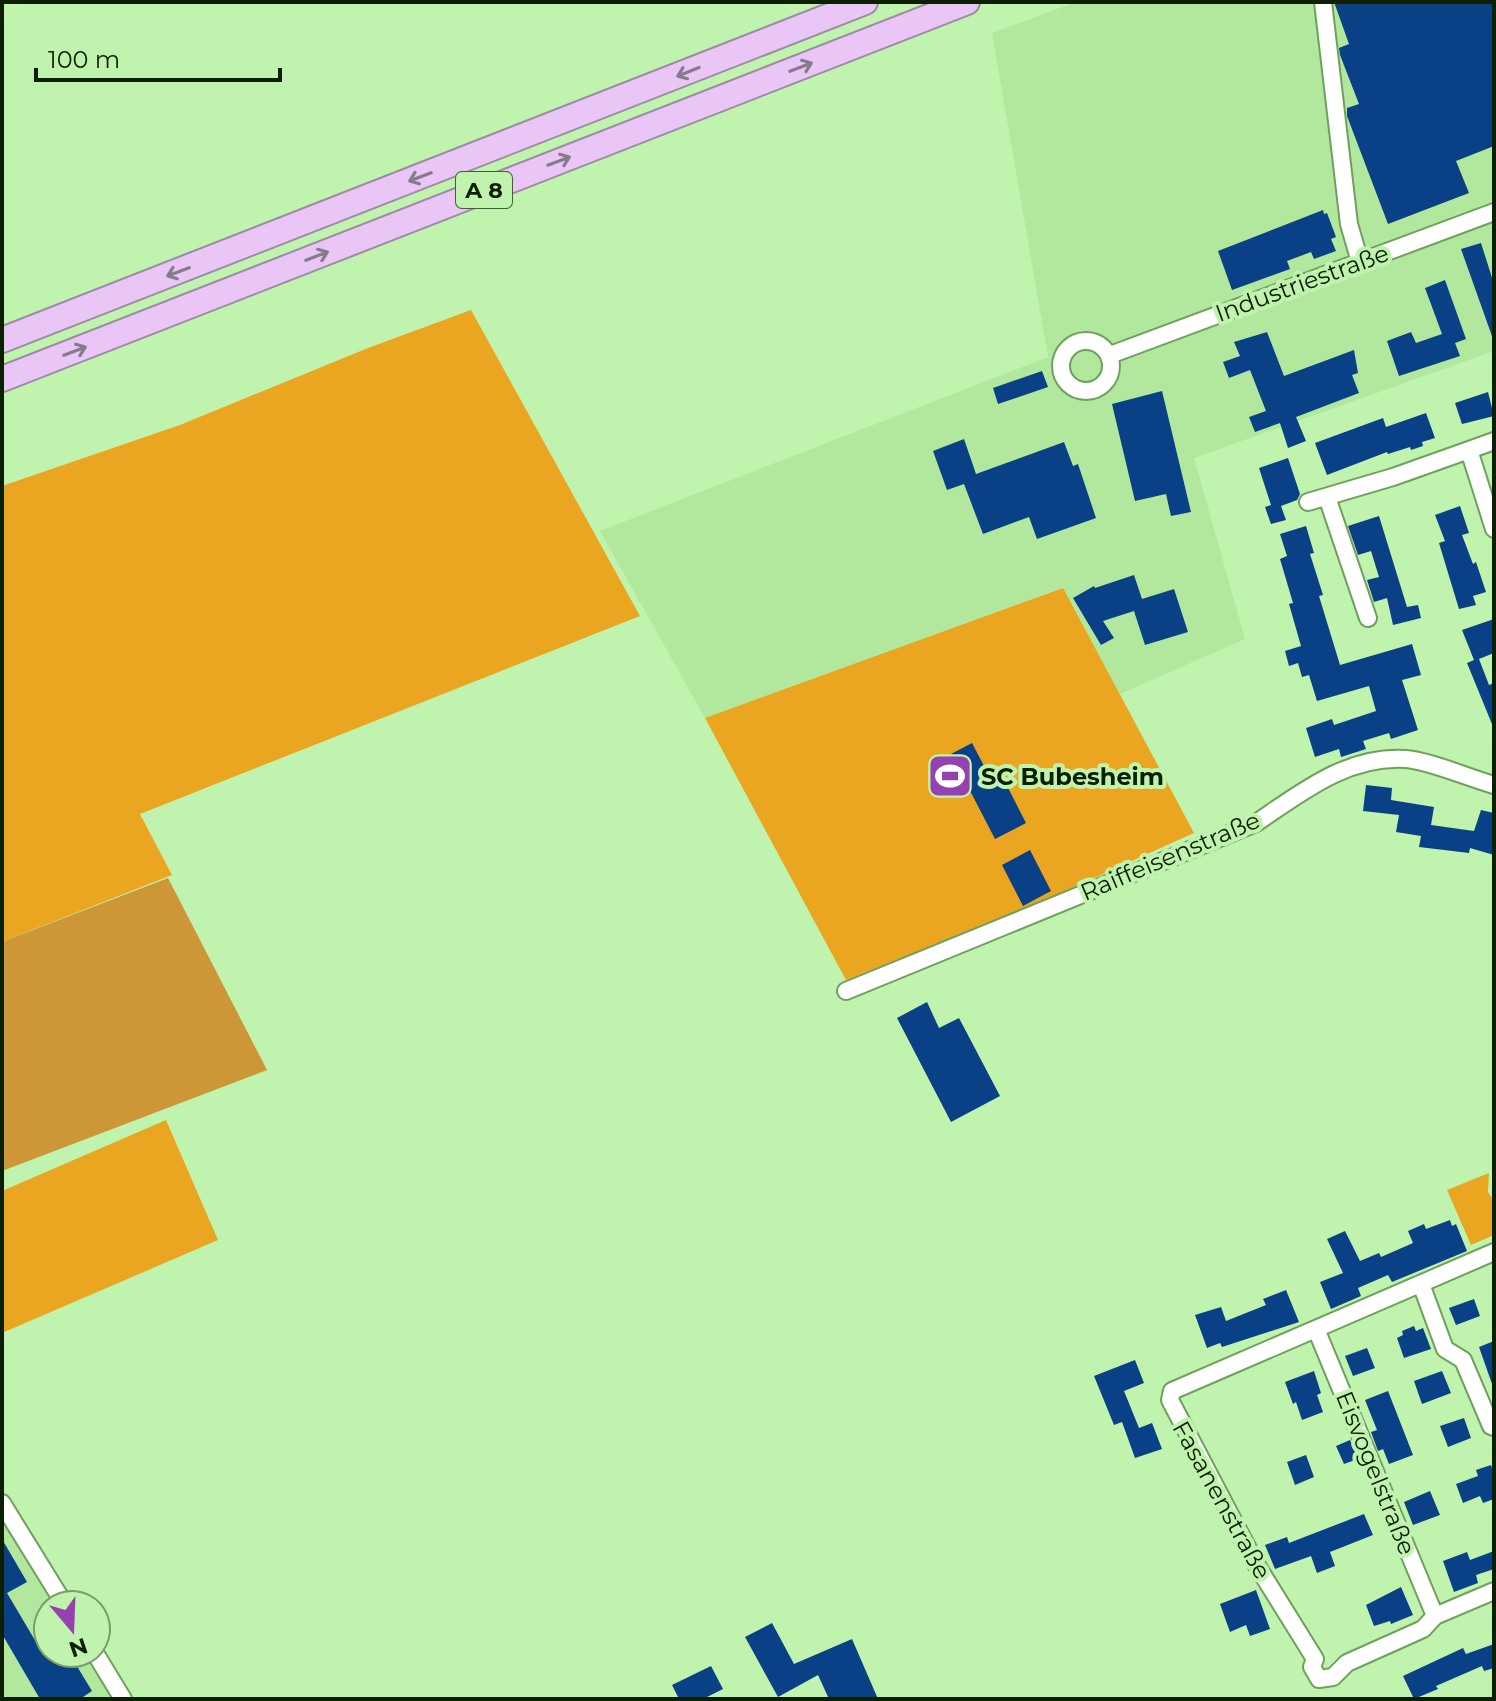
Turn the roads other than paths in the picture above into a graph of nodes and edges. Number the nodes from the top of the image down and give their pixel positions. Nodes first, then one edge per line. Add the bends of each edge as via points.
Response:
1 (865, 2) edge
2 (967, 2) edge
3 (1323, 2) edge
4 (1494, 212) edge
5 (1360, 262) junction
6 (2, 340) edge
7 (1110, 355) dead end
8 (2, 379) edge
9 (1494, 441) edge
10 (1469, 450) junction
11 (1327, 497) junction
12 (1308, 502) dead end
13 (1494, 529) edge
14 (1368, 618) dead end
15 (1494, 785) edge
16 (846, 991) dead end
17 (1494, 1252) edge
18 (1421, 1284) junction
19 (1316, 1329) junction
20 (1494, 1427) edge
21 (2, 1503) edge
22 (55, 1589) edge
23 (1494, 1591) edge
24 (1435, 1616) junction
25 (105, 1669) edge
26 (123, 1699) edge

1 -> 6 highway, A 8
8 -> 2 highway, A 8
3 - 5 street via 1349,224
4 - 5 street, Industriestraße
5 - 7 street, Industriestraße
9 - 10 street
10 - 11 street
10 - 13 street
11 - 12 street
11 - 14 street
15 - 16 street, Raiffeisenstraße via 1408,759 1346,767 1256,823
17 - 18 street
18 - 19 street
18 - 20 street via 1445,1349 1463,1360
19 - 24 street, Eisvogelstraße
19 - 24 street, Fasanenstraße via 1172,1391 1170,1400 1256,1564 1315,1659 1313,1672 1319,1679 1333,1677 1347,1663 1406,1639
21 - 22 street
23 - 24 street
25 - 26 street

